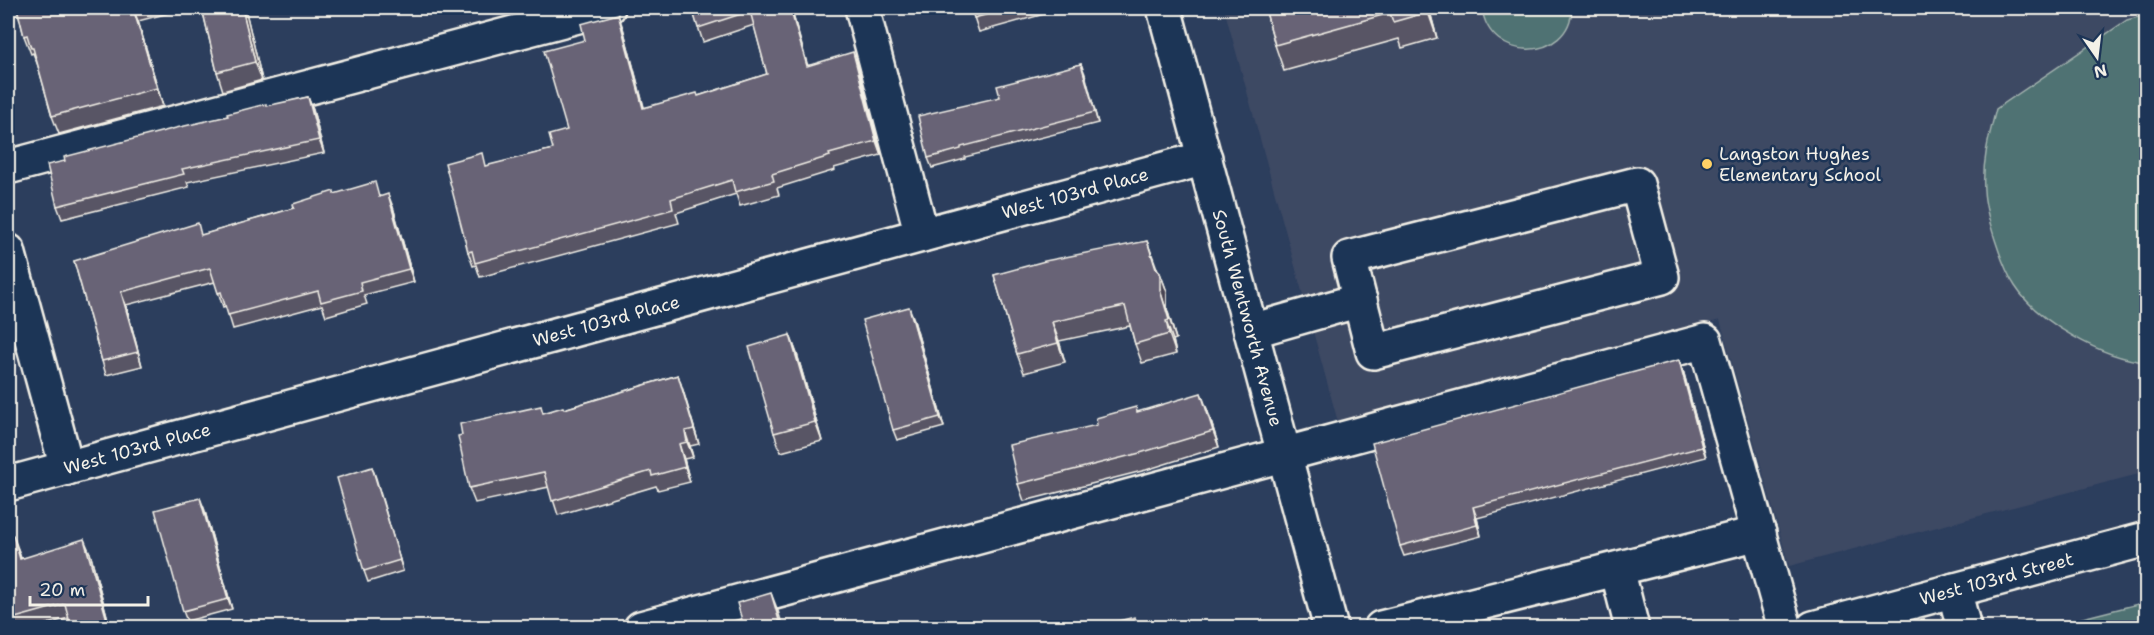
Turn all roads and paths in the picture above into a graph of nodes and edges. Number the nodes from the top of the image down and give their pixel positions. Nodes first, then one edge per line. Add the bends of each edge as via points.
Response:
1 (608, 8) edge
2 (862, 8) edge
3 (1164, 8) edge
4 (1205, 158) junction
5 (8, 167) edge
6 (922, 235) junction
7 (8, 251) edge
8 (1359, 300) junction
9 (1251, 331) junction
10 (1284, 455) junction
11 (67, 468) junction
12 (8, 484) edge
13 (1759, 533) junction
14 (2146, 539) edge
15 (1617, 568) junction
16 (1954, 590) junction
17 (1474, 616) edge
18 (641, 627) edge
19 (1331, 627) edge
20 (1381, 627) edge
21 (1632, 627) edge
22 (1785, 627) edge
23 (1813, 627) edge
24 (1965, 627) edge

1 - 5 street
2 - 6 street
3 - 4 street, South Wentworth Avenue
4 - 6 street, West 103rd Place
4 - 9 street, South Wentworth Avenue
6 - 11 street, West 103rd Place
7 - 11 street
8 - 8 street via 1373,352 1662,277 1637,184 1349,258
8 - 9 street
9 - 10 street, South Wentworth Avenue
10 - 13 street via 1705,341
10 - 18 street
10 - 19 street, South Wentworth Avenue
11 - 12 street, West 103rd Place
13 - 15 street
13 - 22 street
14 - 16 street, West 103rd Street
15 - 17 street
15 - 21 street
16 - 23 street, West 103rd Street
16 - 24 street
17 - 20 street

